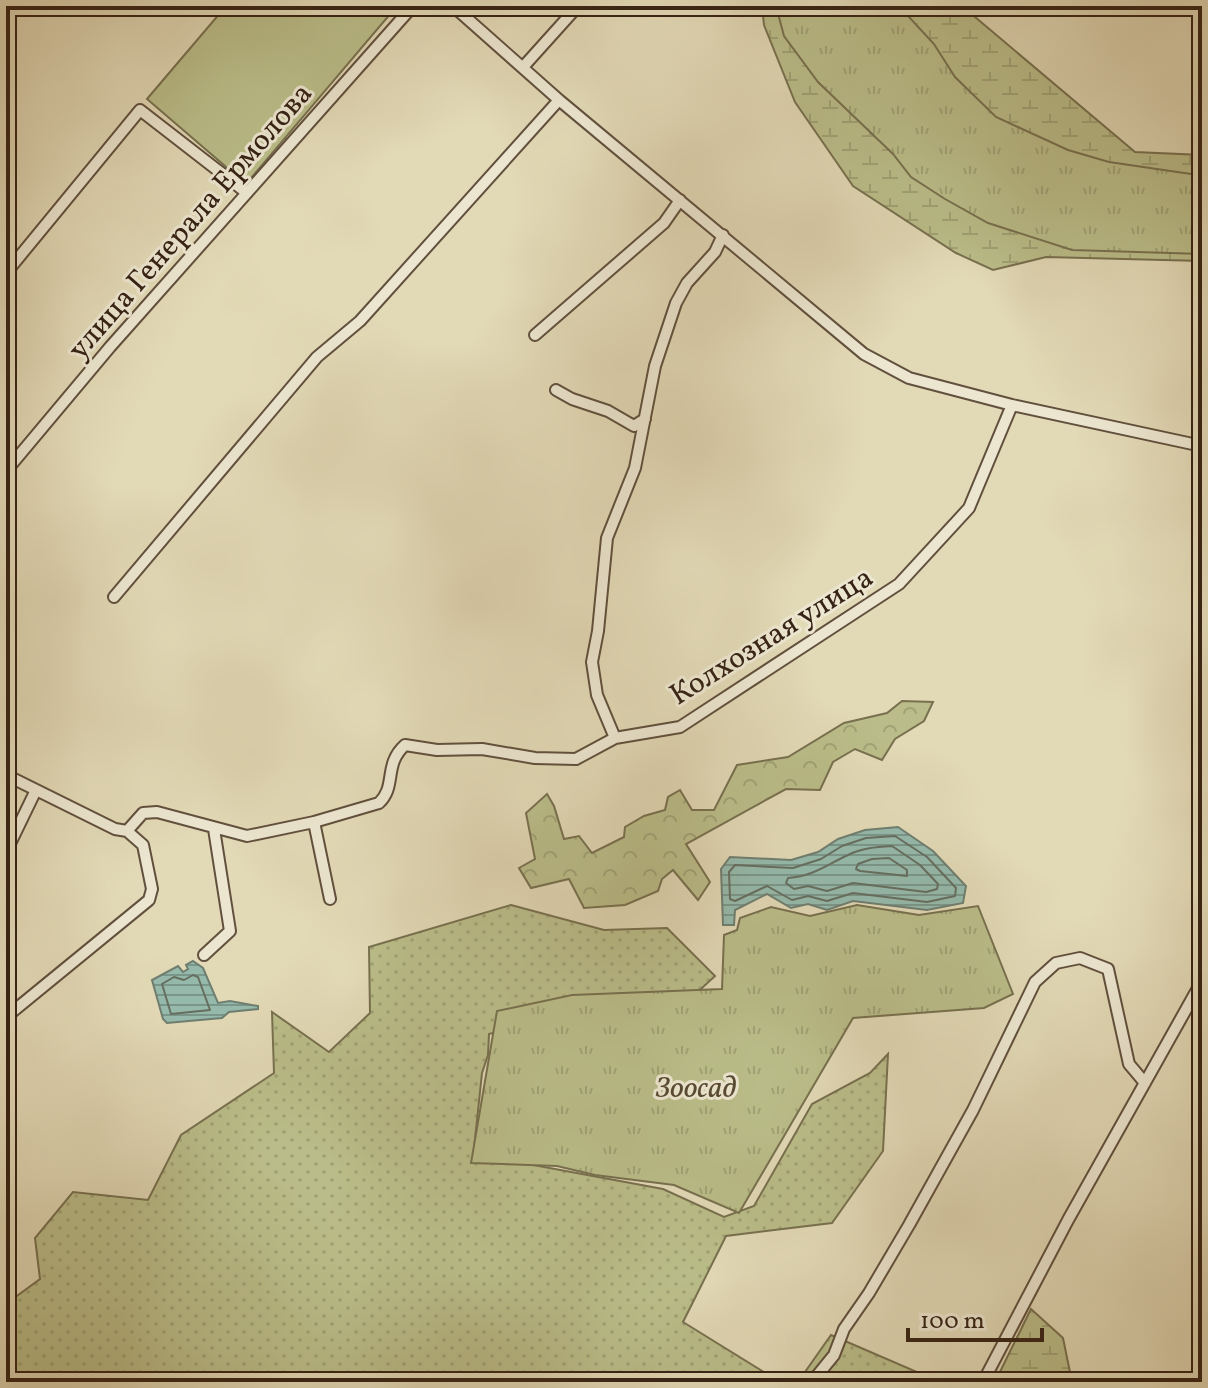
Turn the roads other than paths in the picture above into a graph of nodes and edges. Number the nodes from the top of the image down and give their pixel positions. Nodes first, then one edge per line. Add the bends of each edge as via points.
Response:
1 (413, 6) edge
2 (453, 6) edge
3 (578, 6) edge
4 (524, 66) junction
5 (559, 100) junction
6 (247, 193) junction
7 (680, 200) junction
8 (723, 235) junction
9 (6, 273) edge
10 (535, 335) dead end
11 (556, 390) dead end
12 (1012, 405) junction
13 (645, 419) junction
14 (1202, 446) edge
15 (6, 471) edge
16 (114, 597) dead end
17 (615, 738) junction
18 (6, 775) edge
19 (36, 790) junction
20 (314, 822) junction
21 (214, 829) junction
22 (127, 831) junction
23 (6, 852) edge
24 (330, 899) dead end
25 (204, 955) dead end
26 (1202, 981) edge
27 (6, 1017) edge
28 (1145, 1083) junction
29 (812, 1382) edge
30 (983, 1382) edge

1 - 6 street, улица Генерала Ермолова
2 - 4 street
3 - 4 street
4 - 5 street
5 - 7 street
5 - 16 street via 360,321 317,357
6 - 9 street via 140,110
6 - 15 street, улица Генерала Ермолова
7 - 8 street
7 - 10 street via 664,223
8 - 12 street via 864,354 909,378
8 - 13 street via 676,303 655,366
11 - 13 street via 634,426
12 - 14 street
12 - 17 street, Колхозная улица via 969,508 899,584 680,727
13 - 17 street via 635,468 607,538 592,662 597,695
17 - 20 street, Колхозная улица via 576,759 405,745 394,755 379,803
18 - 19 street
19 - 22 street
19 - 23 street
20 - 21 street via 247,836
20 - 24 street
21 - 22 street via 157,812 143,813
21 - 25 street via 230,931
22 - 27 street via 143,845 152,889 149,900
26 - 28 street
28 - 29 street via 1129,1064 1108,969 1080,958 1056,963 1035,982 973,1110 844,1329 834,1355
28 - 30 street

